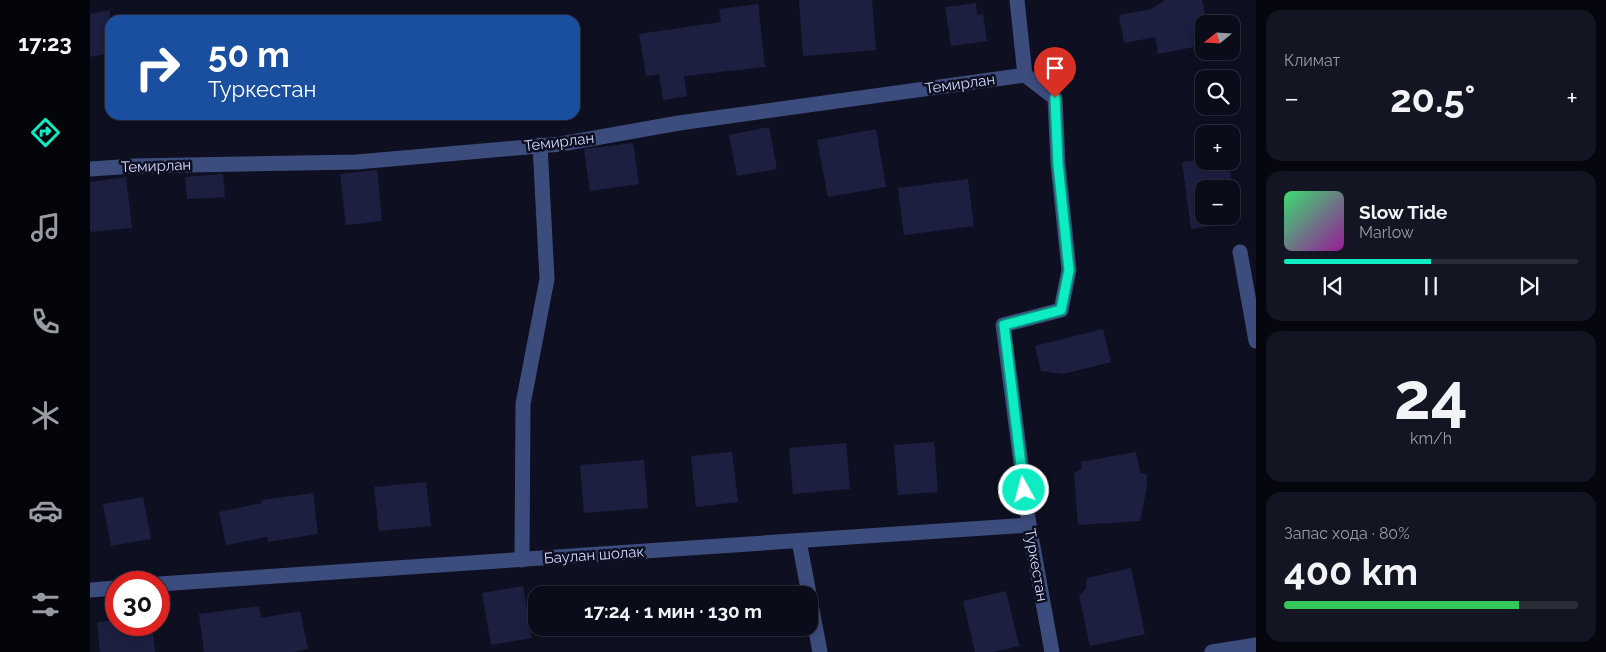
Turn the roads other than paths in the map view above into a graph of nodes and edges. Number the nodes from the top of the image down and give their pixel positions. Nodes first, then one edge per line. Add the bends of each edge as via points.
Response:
1 (1017, 0) edge
2 (1025, 75) junction
3 (540, 145) junction
4 (90, 169) edge
5 (1240, 252) dead end
6 (1256, 341) edge
7 (1029, 525) junction
8 (799, 541) junction
9 (522, 560) junction
10 (170, 583) edge
11 (105, 589) edge
12 (90, 590) edge
13 (1256, 644) edge
14 (820, 652) edge
15 (1052, 652) edge
16 (1212, 652) edge

1 - 2 street
2 - 3 street, Темирлан
2 - 7 street, Туркестан via 1055,98 1069,270 1061,310 1004,325
3 - 4 street, Темирлан via 357,162
3 - 9 street via 547,279 523,404
5 - 6 street
7 - 8 street, Баулан шолак
7 - 15 street, Туркестан
8 - 9 street, Баулан шолак
8 - 14 street
9 - 10 street, Баулан шолак
11 - 12 street
13 - 16 street

